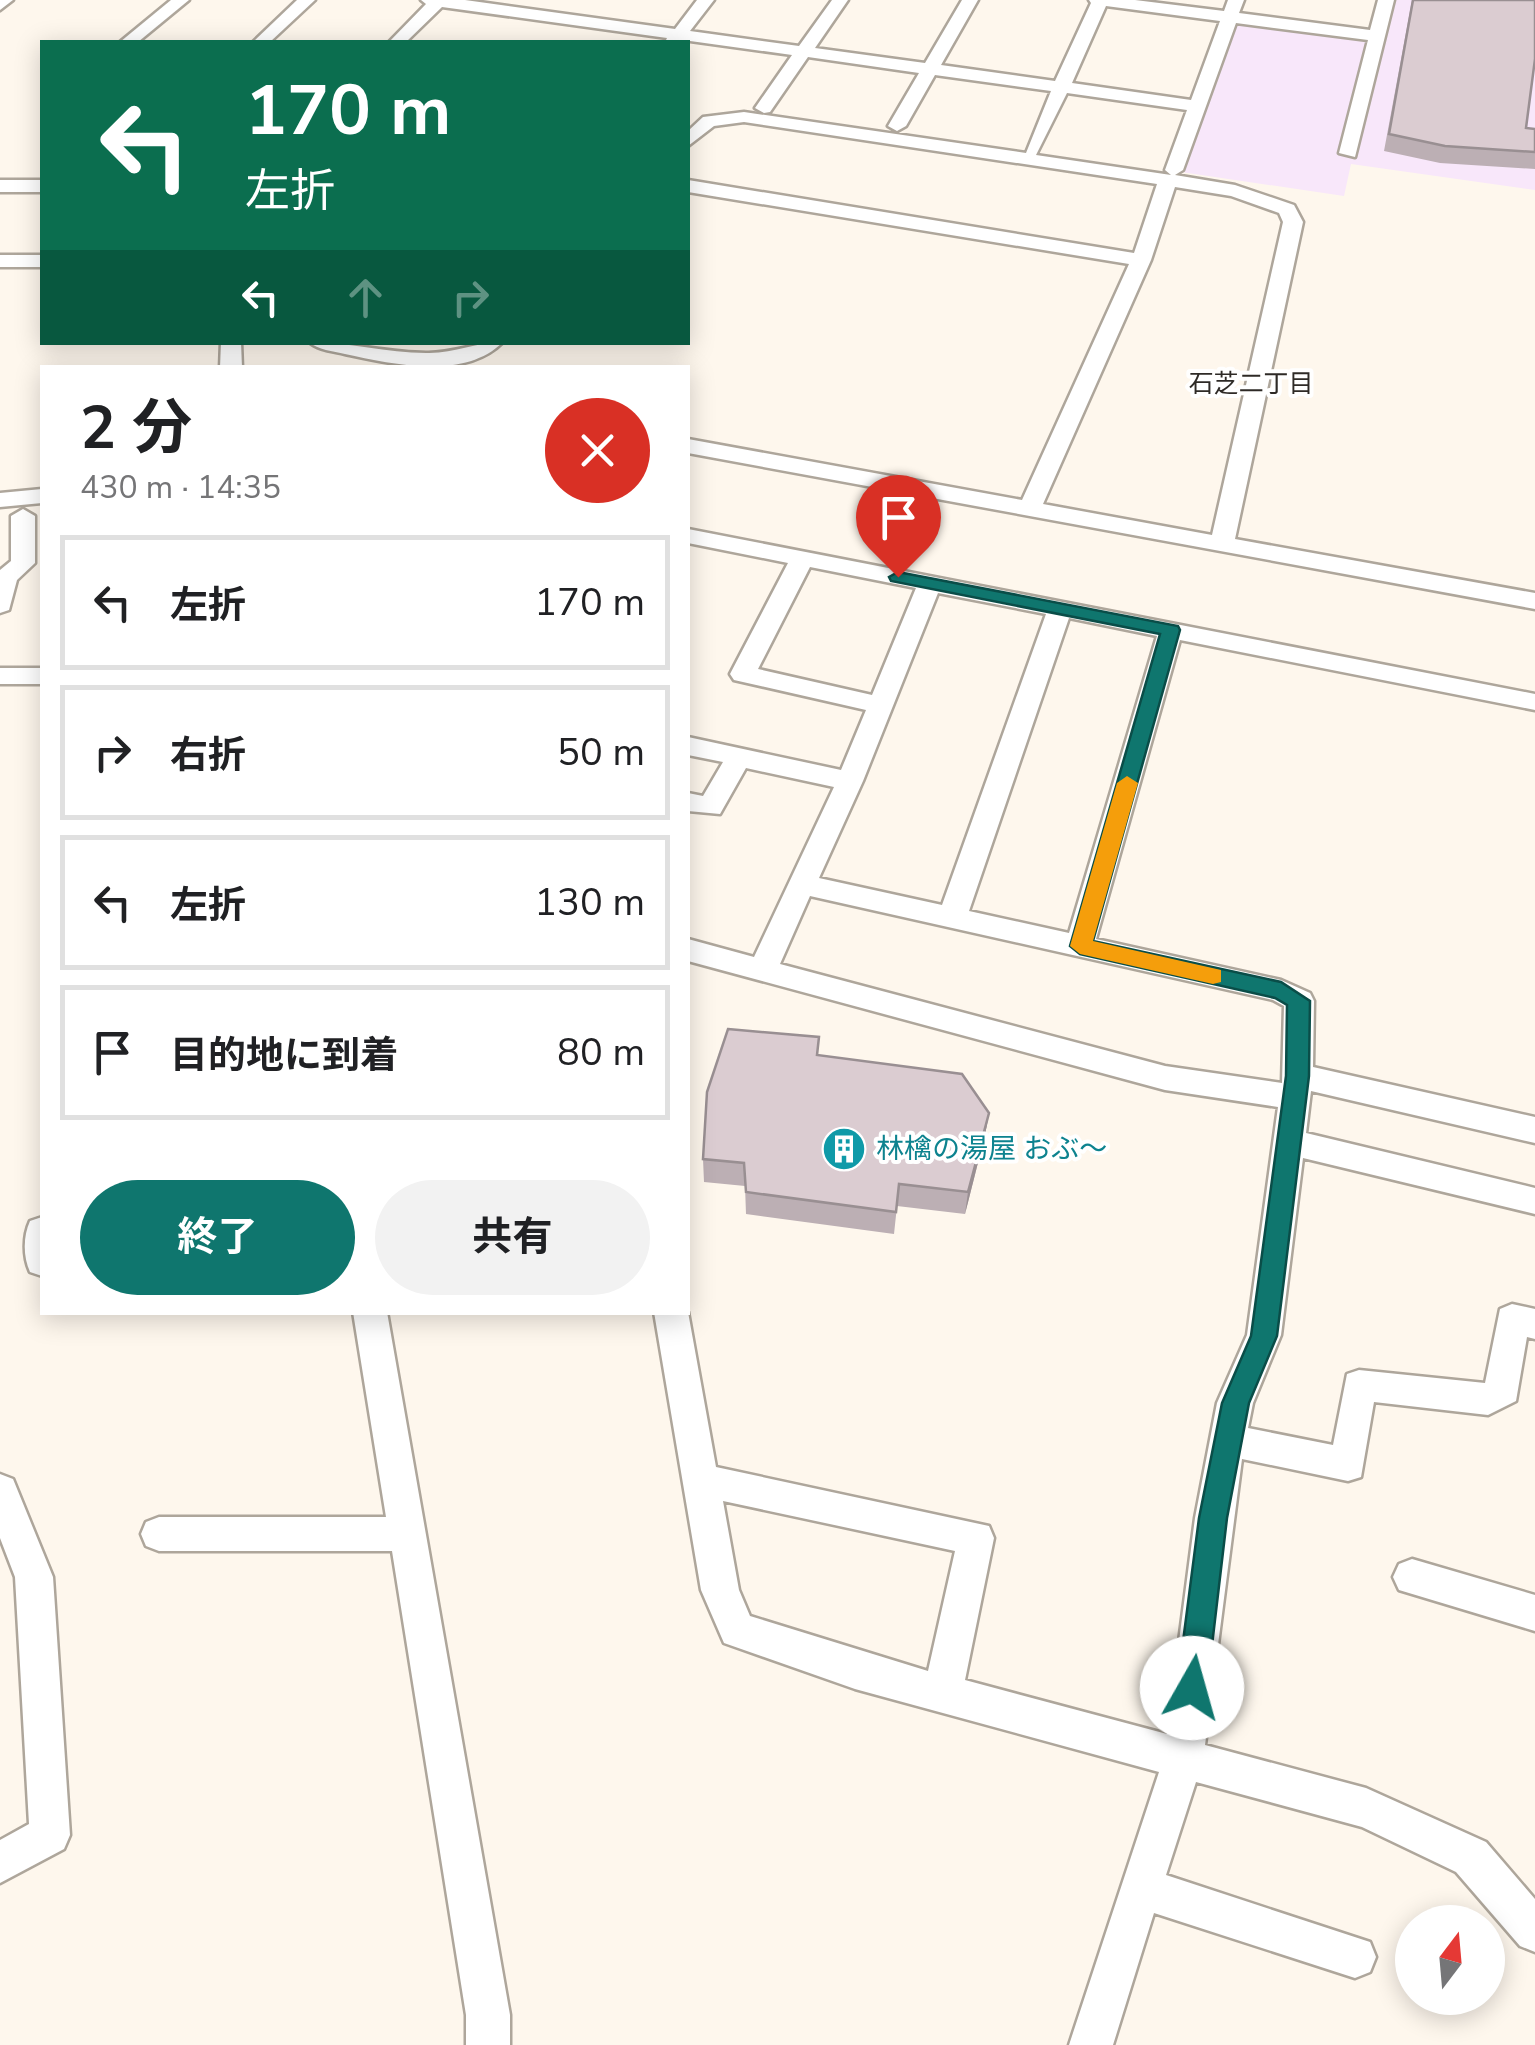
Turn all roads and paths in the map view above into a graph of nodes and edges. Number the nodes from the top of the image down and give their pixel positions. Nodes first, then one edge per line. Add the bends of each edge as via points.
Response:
1 (181, 0) edge
2 (308, 0) edge
3 (428, 0) edge
4 (588, 0) edge
5 (706, 0) edge
6 (840, 0) edge
7 (970, 0) edge
8 (1100, 0) edge
9 (1386, 0) edge
10 (439, 1) edge
11 (1233, 9) edge
12 (558, 22) junction
13 (1376, 36) junction
14 (676, 38) edge
15 (131, 40) edge
16 (263, 40) edge
17 (399, 40) edge
18 (802, 52) junction
19 (930, 69) junction
20 (1064, 88) junction
21 (1198, 106) junction
22 (764, 108) dead end
23 (898, 126) dead end
24 (690, 139) edge
25 (1033, 150) dead end
26 (1348, 153) dead end
27 (1171, 175) junction
28 (6, 186) edge
29 (40, 186) edge
30 (690, 186) edge
31 (0, 210) edge
32 (1141, 260) junction
33 (0, 261) edge
34 (40, 261) edge
35 (350, 345) edge
36 (485, 345) edge
37 (392, 349) edge
38 (690, 446) edge
39 (40, 496) edge
40 (0, 500) edge
41 (1029, 509) junction
42 (23, 516) dead end
43 (690, 536) edge
44 (1222, 544) junction
45 (802, 559) junction
46 (930, 584) junction
47 (1535, 601) edge
48 (0, 606) edge
49 (1060, 609) junction
50 (1171, 630) junction
51 (0, 676) edge
52 (40, 676) edge
53 (1535, 702) edge
54 (881, 705) junction
55 (690, 746) edge
56 (739, 757) junction
57 (850, 781) junction
58 (690, 802) edge
59 (800, 884) junction
60 (952, 918) junction
61 (1080, 946) junction
62 (690, 951) edge
63 (762, 970) junction
64 (1296, 1087) junction
65 (1535, 1130) edge
66 (1289, 1142) junction
67 (1535, 1201) edge
68 (370, 1315) edge
69 (671, 1315) edge
70 (1535, 1324) edge
71 (1228, 1440) junction
72 (700, 1480) junction
73 (0, 1491) edge
74 (159, 1534) dead end
75 (407, 1534) junction
76 (1412, 1577) dead end
77 (1535, 1613) edge
78 (943, 1693) junction
79 (1184, 1756) junction
80 (0, 1862) edge
81 (1142, 1888) junction
82 (1535, 1931) edge
83 (1355, 1957) dead end
84 (488, 2045) edge
85 (1091, 2045) edge

1 - 15 street
2 - 16 street
3 - 10 street
4 - 12 street
5 - 14 street
6 - 18 street
7 - 19 street
8 - 11 street
8 - 20 street
9 - 13 street
10 - 12 street
10 - 17 street
11 - 13 street
11 - 21 street
12 - 14 street
13 - 26 street
14 - 18 street
18 - 19 street
18 - 22 street
19 - 20 street
19 - 23 street
20 - 21 street
20 - 25 street
21 - 27 street
24 - 27 street via 709,121 744,116
27 - 32 street
27 - 44 street via 1272,200 1287,209 1292,222
28 - 29 street
28 - 31 street
30 - 32 street
32 - 41 street
33 - 34 street
35 - 37 street
36 - 37 street via 446,360
38 - 41 street
39 - 40 street
41 - 44 street
42 - 48 street via 23,563 6,577
43 - 45 street
44 - 47 street
45 - 46 street
45 - 54 street via 743,674
46 - 49 street
46 - 54 street
49 - 50 street
49 - 60 street
50 - 53 street
50 - 61 street
51 - 52 street
54 - 57 street
55 - 56 street
56 - 57 street
56 - 58 street via 710,806
57 - 59 street
59 - 60 street
59 - 63 street
60 - 61 street
61 - 64 street via 1281,991 1298,1001
62 - 63 street
63 - 64 street via 1165,1078
64 - 65 street
64 - 66 street
66 - 67 street
66 - 71 street via 1264,1336 1235,1403
68 - 75 street
69 - 72 street
70 - 71 street via 1512,1320 1504,1390 1488,1398 1359,1385 1348,1465
71 - 79 street
72 - 78 street via 720,1590 737,1630
72 - 78 street via 976,1538
73 - 80 street via 34,1577 50,1834
74 - 75 street
75 - 84 street
76 - 77 street
78 - 79 street
79 - 81 street
79 - 82 street via 1366,1808 1471,1857
81 - 83 street
81 - 85 street

